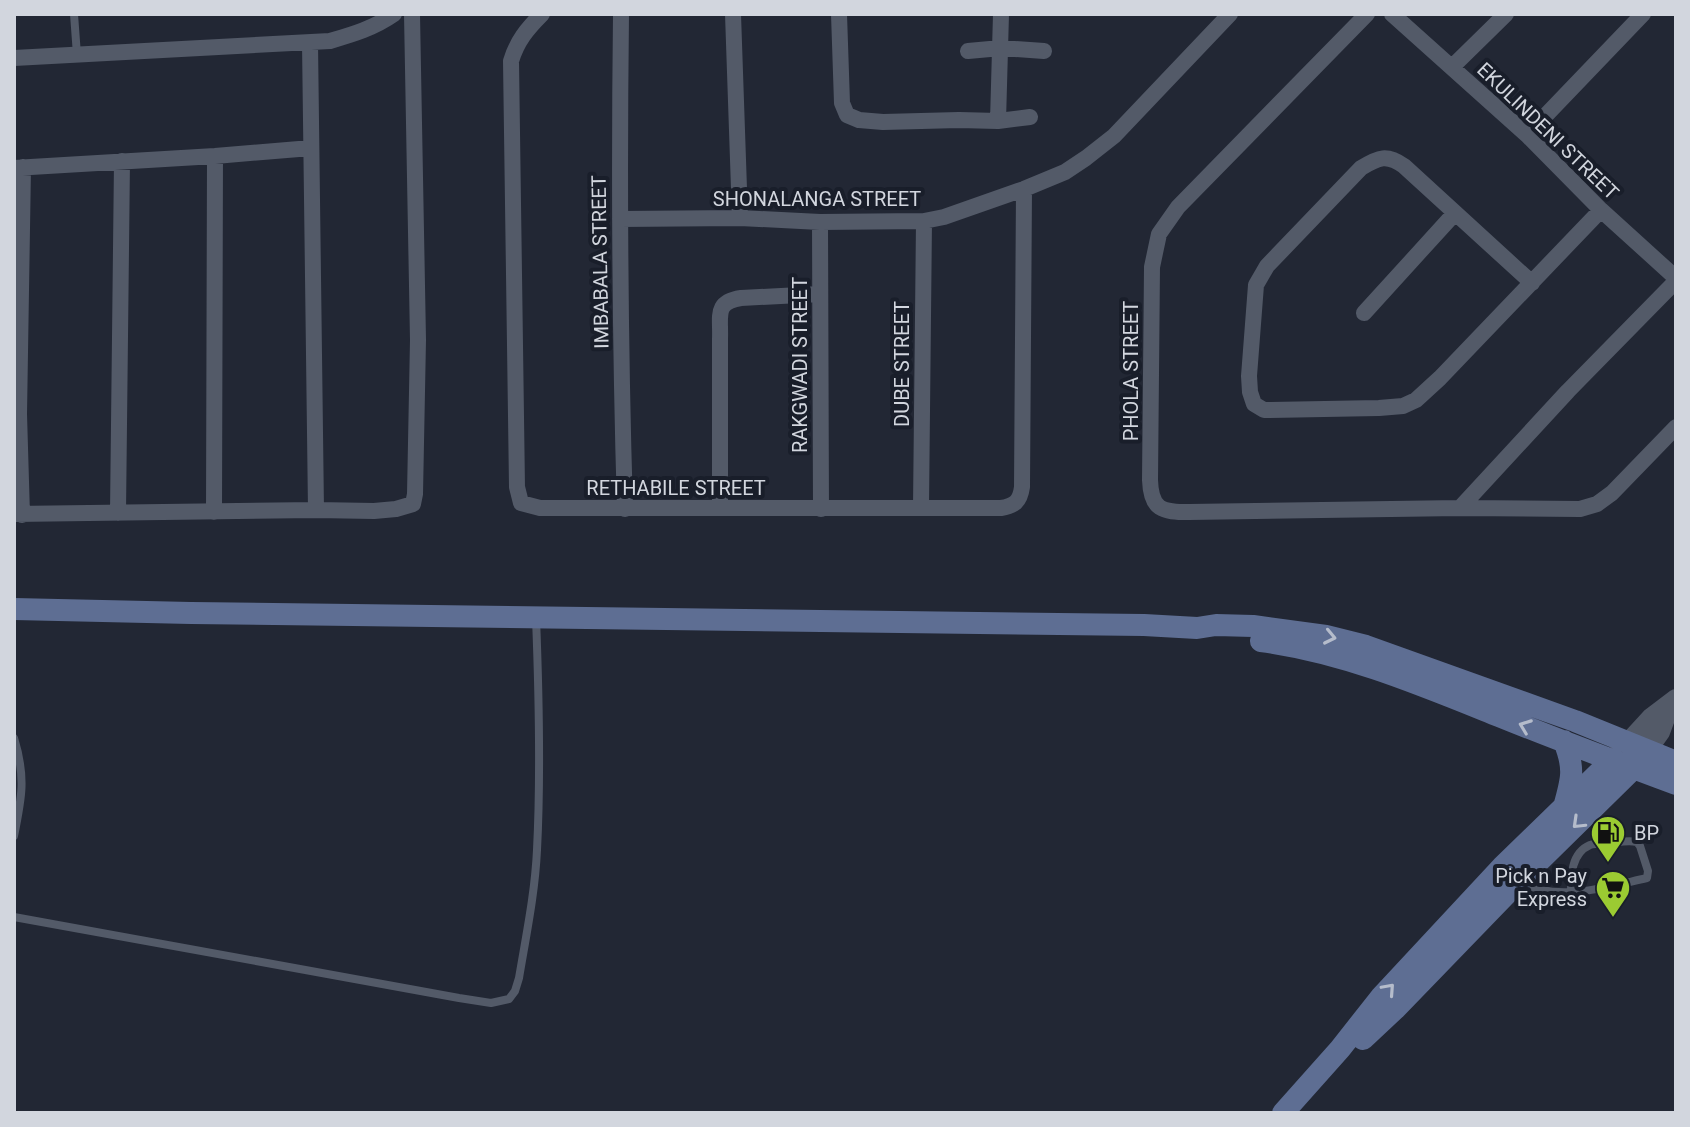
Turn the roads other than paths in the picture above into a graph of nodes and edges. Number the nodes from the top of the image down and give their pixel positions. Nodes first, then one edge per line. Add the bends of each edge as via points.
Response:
1 (74, 14) edge
2 (394, 14) edge
3 (412, 14) edge
4 (542, 14) edge
5 (621, 14) edge
6 (733, 14) edge
7 (839, 14) edge
8 (1001, 14) edge
9 (1230, 14) edge
10 (1367, 14) edge
11 (1392, 14) edge
12 (1506, 14) edge
13 (1643, 14) edge
14 (310, 43) junction
15 (1001, 48) junction
16 (968, 51) dead end
17 (1044, 51) dead end
18 (77, 55) junction
19 (14, 58) edge
20 (1452, 67) junction
21 (1030, 117) dead end
22 (998, 121) junction
23 (1527, 135) junction
24 (311, 148) junction
25 (215, 156) junction
26 (122, 161) junction
27 (18, 167) edge
28 (1024, 189) junction
29 (1601, 210) junction
30 (1455, 213) junction
31 (740, 218) junction
32 (620, 219) junction
33 (924, 221) junction
34 (820, 222) junction
35 (1676, 280) edge
36 (1532, 283) junction
37 (819, 294) junction
38 (1364, 313) dead end
39 (17, 414) edge
40 (1676, 427) edge
41 (720, 507) junction
42 (921, 507) junction
43 (1460, 508) junction
44 (625, 509) junction
45 (821, 509) junction
46 (316, 510) junction
47 (214, 512) junction
48 (118, 513) junction
49 (18, 514) edge
50 (14, 609) edge
51 (536, 617) junction
52 (1197, 628) junction
53 (1673, 702) edge
54 (14, 738) edge
55 (1564, 741) junction
56 (1631, 755) junction
57 (1676, 762) edge
58 (1676, 784) edge
59 (1564, 808) junction
60 (14, 836) edge
61 (1519, 881) junction
62 (1571, 892) junction
63 (14, 917) edge
64 (1340, 1049) junction
65 (1283, 1113) edge

1 - 18 lane
2 - 14 street via 368,30
3 - 46 street via 415,500 396,509
4 - 44 street, RETHABILE STREET via 516,44 511,61 517,487 521,503 530,507
5 - 32 street, IMBABALA STREET
6 - 31 street
7 - 22 street via 842,103 850,117 883,122
8 - 15 street
9 - 28 street, SHONALANGA STREET via 1114,136 1065,172
10 - 43 street, PHOLA STREET via 1178,207 1159,234 1152,267 1150,493 1158,506 1172,512
11 - 20 street, EKULINDENI STREET
12 - 20 street
13 - 23 street
14 - 18 street
14 - 24 street
15 - 16 street
15 - 17 street
15 - 22 street
18 - 19 street
20 - 23 street, EKULINDENI STREET
21 - 22 street
23 - 29 street, EKULINDENI STREET
24 - 25 street
24 - 46 street
25 - 26 street
25 - 47 street
26 - 27 street
26 - 48 street
27 - 39 street
28 - 33 street, SHONALANGA STREET
28 - 42 street, RETHABILE STREET via 1021,494 1015,504 1001,508
29 - 35 street, EKULINDENI STREET
29 - 36 street
30 - 36 street
30 - 36 street via 1396,160 1377,159 1361,168 1261,274 1254,297 1249,376 1254,404 1282,410 1410,403
30 - 38 street
31 - 32 street, SHONALANGA STREET
31 - 34 street, SHONALANGA STREET
32 - 44 street, IMBABALA STREET
33 - 34 street, SHONALANGA STREET
33 - 42 street, DUBE STREET
34 - 37 street, RAKGWADI STREET
35 - 43 street
37 - 41 street via 741,298 723,305
37 - 45 street, RAKGWADI STREET
39 - 49 street
40 - 43 street, PHOLA STREET via 1612,493 1590,507
41 - 44 street, RETHABILE STREET
41 - 45 street, RETHABILE STREET
42 - 45 street, RETHABILE STREET
46 - 47 street
47 - 48 street
48 - 49 street
50 - 51 main road
51 - 52 main road
51 - 63 lane via 537,850 519,978 509,999 491,1003 459,998
55 -> 52 main road via 1384,671 1285,644
52 -> 56 main road via 1284,629 1366,646
53 - 56 street via 1660,732
54 - 60 lane via 22,787
55 - 56 main road
55 - 59 main road via 1572,775
56 - 57 main road
56 - 58 main road
56 - 59 main road
56 -> 61 main road
64 -> 59 main road via 1381,997
61 - 62 lane
61 - 64 main road via 1386,1018 1357,1044
62 - 62 lane via 1571,871 1590,846 1629,841 1640,846 1647,878
64 - 65 main road

